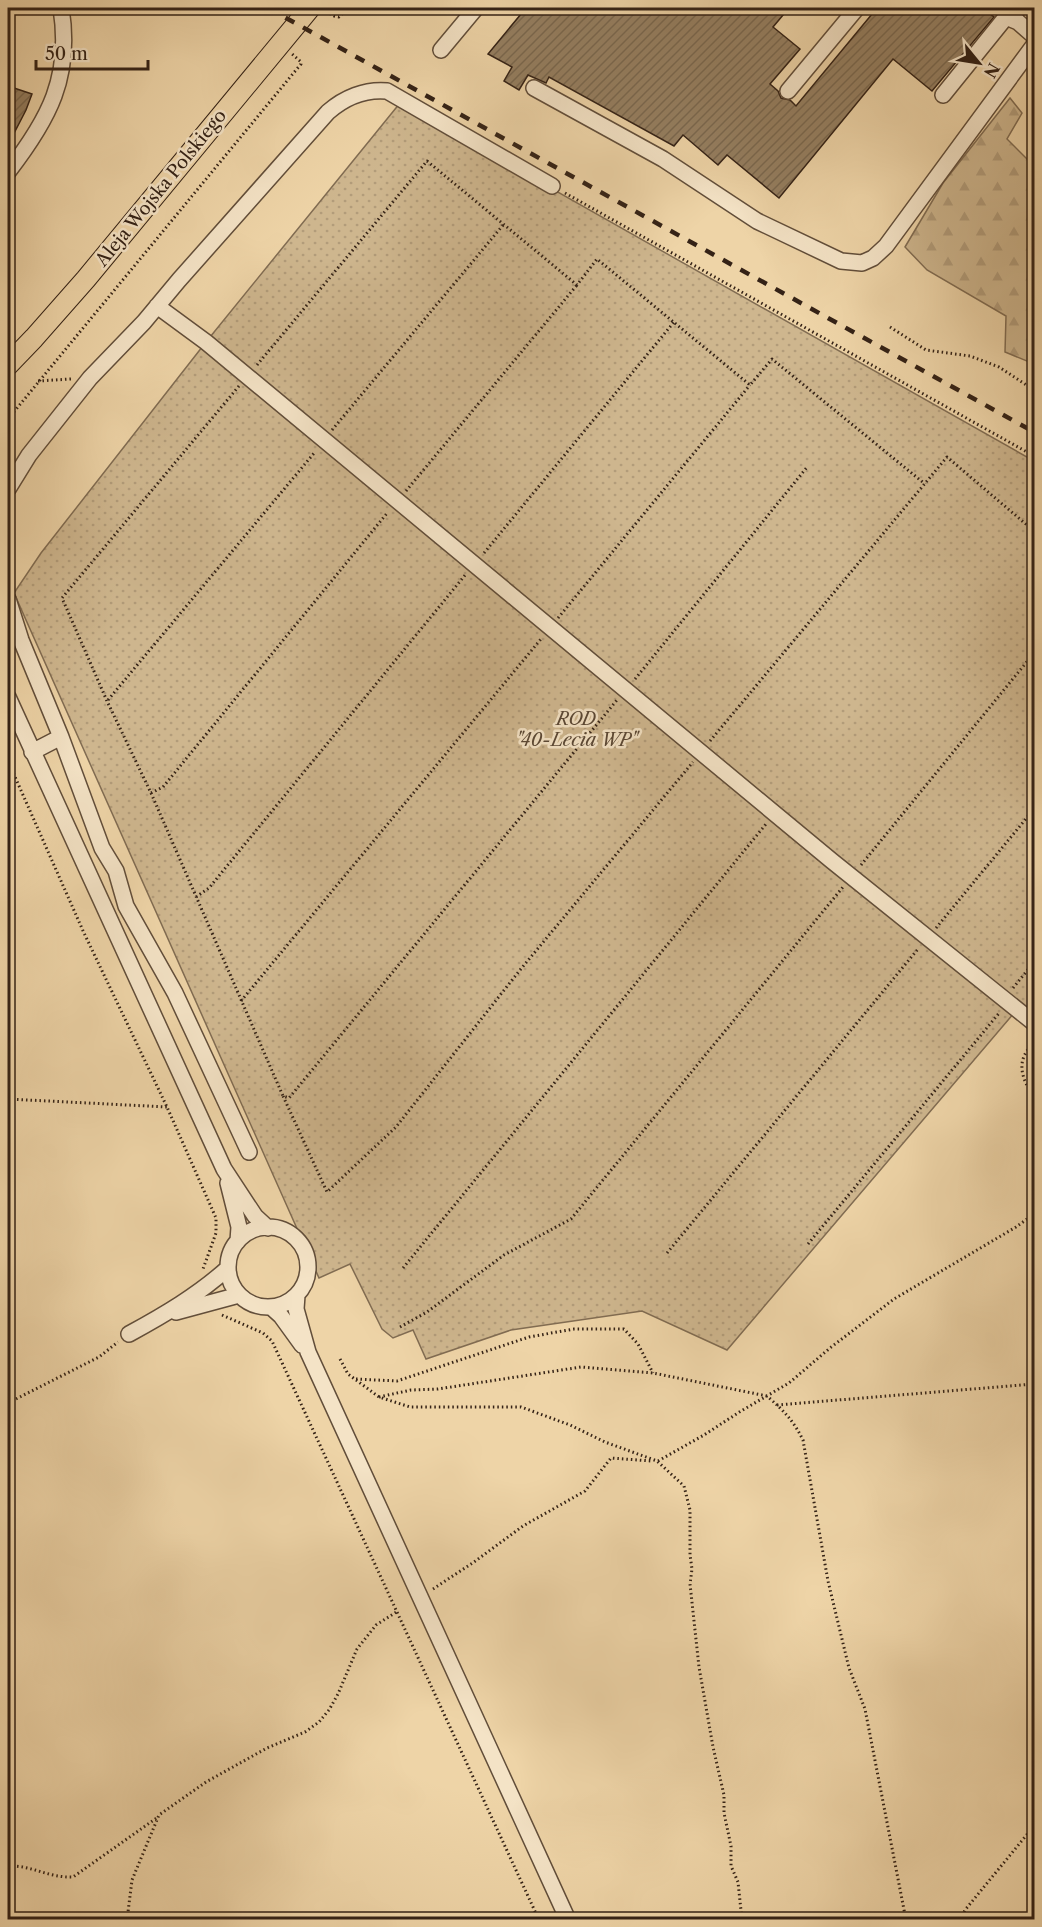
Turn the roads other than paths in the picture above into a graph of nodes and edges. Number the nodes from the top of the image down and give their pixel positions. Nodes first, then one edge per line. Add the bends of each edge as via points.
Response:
1 (61, 8) edge
2 (310, 8) edge
3 (476, 8) edge
4 (857, 8) edge
5 (1007, 8) edge
6 (1018, 22) junction
7 (1035, 36) edge
8 (1035, 45) edge
9 (441, 50) dead end
10 (534, 88) dead end
11 (788, 91) dead end
12 (943, 95) dead end
13 (8, 172) edge
14 (552, 186) road end
15 (157, 306) junction
16 (8, 365) edge
17 (8, 489) edge
18 (8, 599) edge
19 (8, 698) edge
20 (62, 737) junction
21 (32, 752) junction
22 (1035, 1023) edge
23 (249, 1152) dead end
24 (224, 1169) junction
25 (268, 1228) junction
26 (238, 1241) junction
27 (228, 1268) junction
28 (239, 1295) junction
29 (297, 1295) junction
30 (271, 1307) junction
31 (161, 1317) junction
32 (129, 1334) road end
33 (308, 1352) junction
34 (568, 1920) edge

1 - 13 street via 64,45 53,100
2 - 16 main road, Aleja Wojska Polskiego via 86,279
3 - 9 street
4 - 11 street
5 - 6 street
6 - 7 street
6 - 12 street via 1006,17
8 - 10 street via 886,246 862,263 841,261 757,221 663,159
14 - 15 street via 399,97 374,90 344,100 328,112
15 - 17 street via 90,378 29,454
15 - 22 street via 206,342 700,753
18 - 20 street
19 - 21 street
20 - 21 street
20 - 23 street via 102,848 116,871 126,906 174,993
21 - 24 street
24 - 25 street via 255,1216
24 - 26 street via 239,1227
25 - 26 street via 254,1230
25 - 29 street via 290,1234 306,1255 308,1274
26 - 27 street
27 - 28 street
27 - 31 street
28 - 30 street via 256,1306
28 - 31 street
29 - 30 street
29 - 33 street via 296,1309
30 - 33 street
31 - 32 street
33 - 34 street

